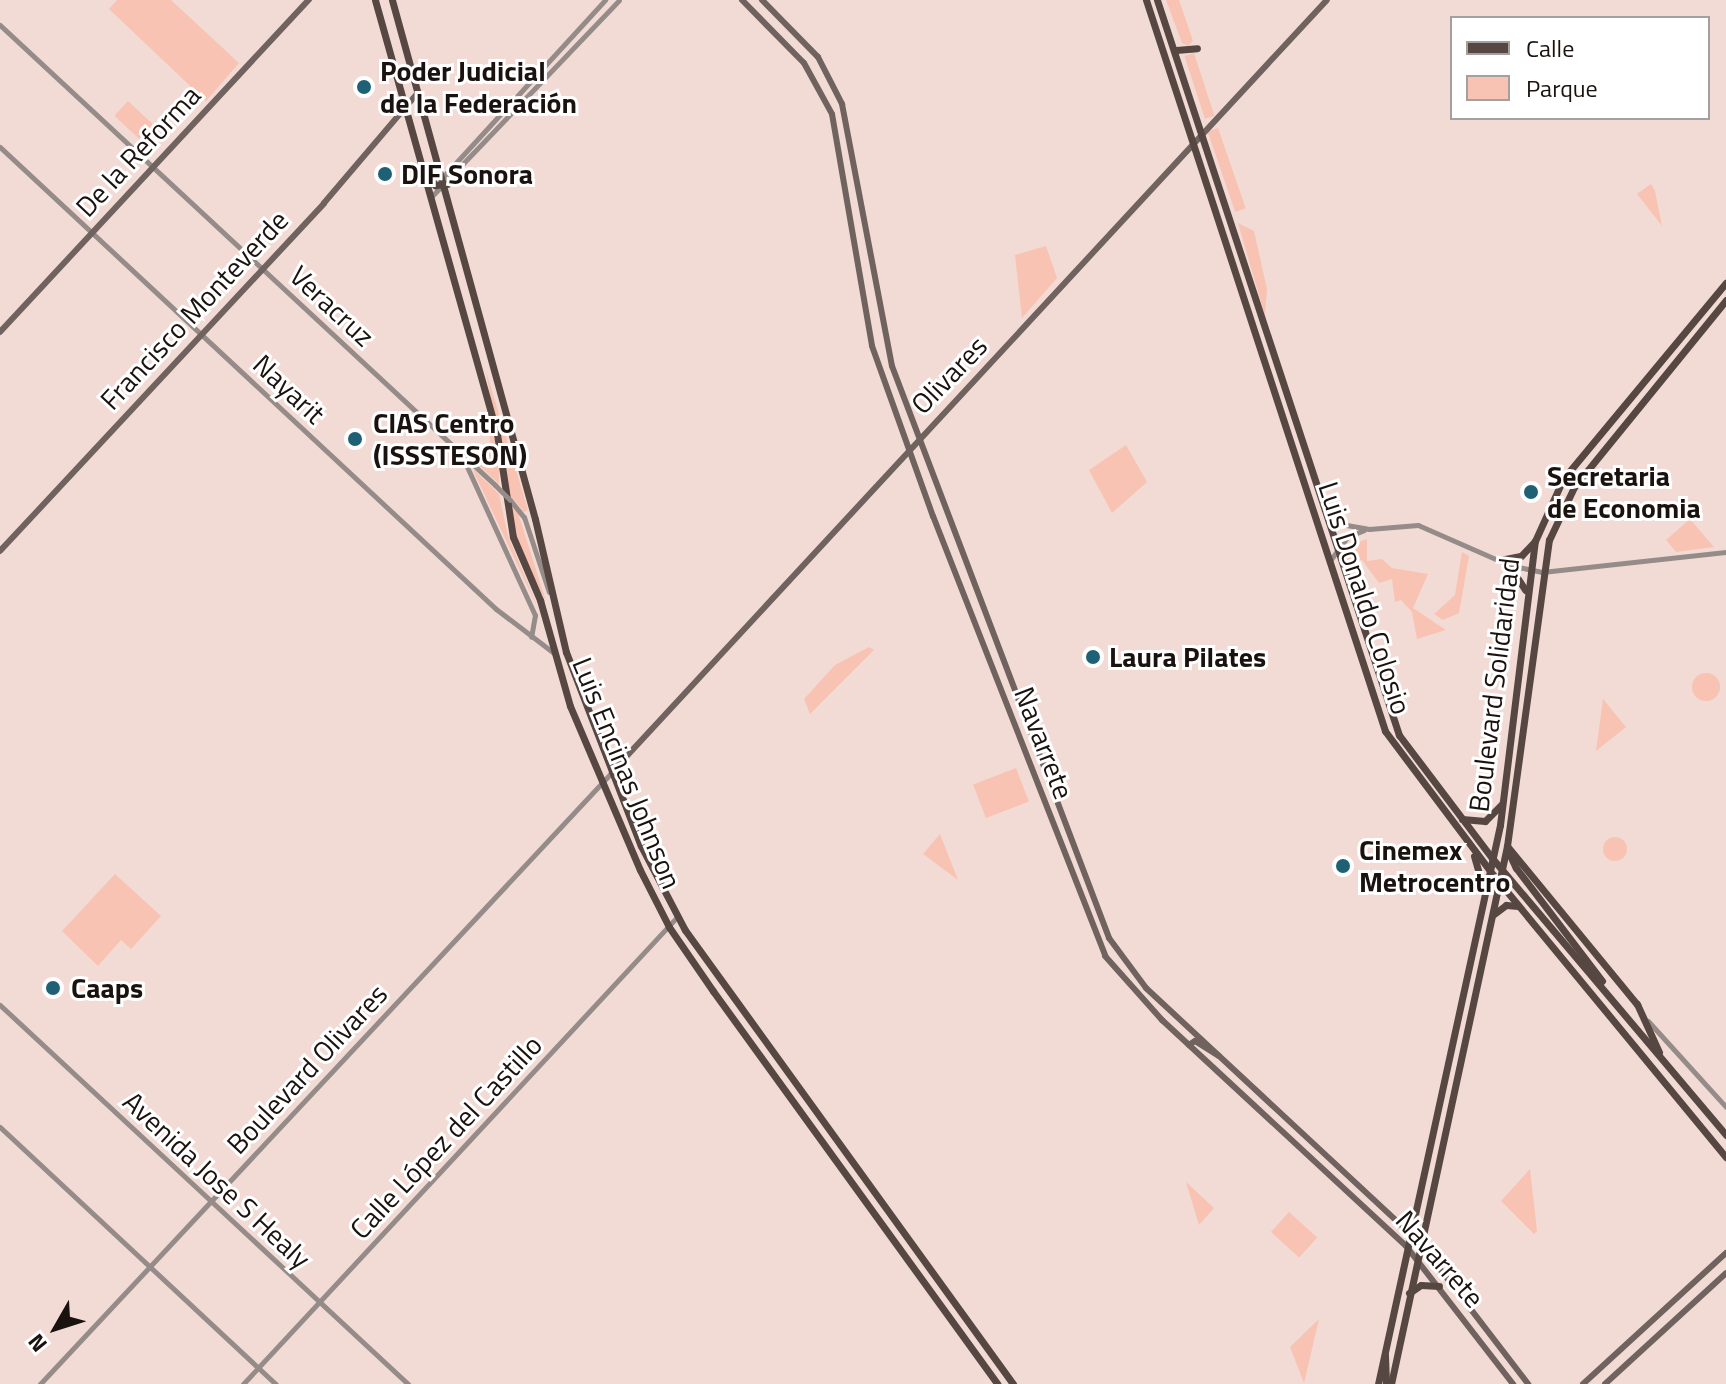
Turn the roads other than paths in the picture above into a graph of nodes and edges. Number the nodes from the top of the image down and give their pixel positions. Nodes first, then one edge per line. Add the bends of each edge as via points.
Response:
1 (309, 0) edge
2 (375, 0) edge
3 (605, 0) edge
4 (619, 0) edge
5 (742, 0) edge
6 (762, 0) edge
7 (1146, 0) edge
8 (1157, 0) edge
9 (1327, 0) edge
10 (392, 2) edge
11 (0, 25) edge
12 (1197, 48) dead end
13 (1176, 50) junction
14 (416, 95) junction
15 (405, 112) junction
16 (1203, 135) junction
17 (1195, 143) junction
18 (0, 147) edge
19 (418, 155) junction
20 (1201, 158) junction
21 (1211, 159) junction
22 (154, 166) junction
23 (441, 185) junction
24 (430, 198) junction
25 (93, 231) junction
26 (262, 268) junction
27 (1726, 283) edge
28 (1726, 300) edge
29 (0, 332) edge
30 (201, 334) junction
31 (918, 439) junction
32 (909, 450) junction
33 (461, 454) junction
34 (1329, 522) junction
35 (1369, 529) junction
36 (1535, 541) junction
37 (1338, 549) junction
38 (0, 551) edge
39 (1725, 552) edge
40 (1500, 560) junction
41 (1329, 562) junction
42 (1509, 565) junction
43 (1528, 570) junction
44 (1542, 572) junction
45 (1525, 591) junction
46 (556, 615) junction
47 (531, 637) junction
48 (555, 655) junction
49 (612, 772) junction
50 (602, 780) junction
51 (1503, 803) junction
52 (1460, 819) junction
53 (1470, 846) junction
54 (1507, 846) junction
55 (1492, 858) junction
56 (1502, 869) junction
57 (1490, 871) junction
58 (657, 879) junction
59 (1499, 882) junction
60 (646, 884) junction
61 (1485, 893) junction
62 (1519, 906) junction
63 (1492, 916) junction
64 (677, 917) junction
65 (669, 927) junction
66 (1606, 990) junction
67 (0, 1005) edge
68 (1648, 1021) junction
69 (1189, 1045) junction
70 (1219, 1056) junction
71 (1662, 1060) junction
72 (1726, 1107) edge
73 (0, 1127) edge
74 (811, 1128) junction
75 (832, 1134) junction
76 (1726, 1135) edge
77 (1726, 1157) edge
78 (1357, 1182) junction
79 (1348, 1192) junction
80 (211, 1201) junction
81 (1409, 1232) junction
82 (1420, 1243) junction
83 (1406, 1246) junction
84 (1726, 1253) edge
85 (1417, 1258) junction
86 (150, 1266) junction
87 (1726, 1273) edge
88 (1439, 1286) junction
89 (1409, 1293) junction
90 (320, 1302) junction
91 (1478, 1319) junction
92 (1469, 1326) junction
93 (1385, 1355) junction
94 (259, 1367) junction
95 (40, 1384) edge
96 (243, 1384) edge
97 (276, 1384) edge
98 (408, 1384) edge
99 (997, 1384) edge
100 (1013, 1384) edge
101 (1378, 1384) edge
102 (1389, 1384) edge
103 (1513, 1384) edge
104 (1528, 1384) edge
105 (1583, 1384) edge
106 (1605, 1384) edge

1 - 22 main road, De la Reforma
2 - 15 main road, Luis Encinas Johnson
3 - 23 street
4 - 23 street
5 - 32 main road, Navarrete via 804,63 832,114 869,334
6 - 31 main road, Navarrete via 818,57 848,119 880,324
7 - 17 main road, Luis Donaldo Colosio
8 - 13 main road, Luis Donaldo Colosio
9 - 16 main road, Olivares
10 - 14 main road, Luis Encinas Johnson
11 - 22 street, Veracruz
12 - 13 main road
13 - 16 main road, Luis Donaldo Colosio
14 - 15 main road, Francisco Monteverde
14 - 23 main road, Luis Encinas Johnson
15 - 19 main road, Luis Encinas Johnson
15 - 26 main road, Francisco Monteverde
16 - 17 main road, Olivares
16 - 21 main road, Luis Donaldo Colosio
17 - 20 main road, Luis Donaldo Colosio
17 - 31 main road, Olivares
18 - 25 street, Nayarit
19 - 23 main road
19 - 24 main road, Luis Encinas Johnson
20 - 21 main road
20 - 41 main road, Luis Donaldo Colosio
21 - 34 main road, Luis Donaldo Colosio
22 - 25 main road, De la Reforma
22 - 26 street, Veracruz
23 - 24 street
23 - 46 main road, Luis Encinas Johnson via 535,519
24 - 48 main road, Luis Encinas Johnson via 497,434 513,537
25 - 29 main road, De la Reforma
25 - 30 street, Nayarit
26 - 30 main road, Francisco Monteverde
26 - 33 street, Veracruz
27 - 36 main road, Boulevard Solidaridad via 1563,479
28 - 44 main road, Boulevard Solidaridad via 1574,487 1549,540
30 - 38 main road, Francisco Monteverde
30 - 47 street, Nayarit
31 - 32 main road, Olivares
31 - 70 main road, Navarrete via 1109,938 1146,988
32 - 49 main road, Olivares
32 - 69 main road, Navarrete via 1096,938 1122,980
33 - 46 street, Veracruz, bridge via 524,517
33 - 47 street via 535,615 538,624
34 - 35 street
34 - 37 main road, Luis Donaldo Colosio
35 - 37 street via 1347,537
35 - 40 street via 1418,525
36 - 40 main road via 1521,556
36 - 43 main road, Boulevard Solidaridad
37 - 41 street
37 - 52 main road, Luis Donaldo Colosio via 1399,735
39 - 44 street
40 - 42 street
41 - 53 main road, Luis Donaldo Colosio via 1385,731
42 - 43 street
42 - 45 main road
43 - 44 street
43 - 45 main road, Boulevard Solidaridad
44 - 54 main road, Boulevard Solidaridad
45 - 51 main road, Boulevard Solidaridad
46 - 49 main road, Luis Encinas Johnson via 583,703
47 - 48 street, Nayarit
48 - 50 main road, Luis Encinas Johnson
49 - 50 street, Olivares
49 - 58 main road, Luis Encinas Johnson
50 - 60 main road, Luis Encinas Johnson
50 - 80 street, Boulevard Olivares
51 - 52 main road via 1485,821
51 - 55 main road, Boulevard Solidaridad
52 - 55 main road, Luis Donaldo Colosio
53 - 57 main road, Luis Donaldo Colosio
53 - 61 main road
54 - 56 main road, Boulevard Solidaridad
54 - 66 main road via 1512,863
54 - 68 main road
55 - 56 main road, Luis Donaldo Colosio
55 - 57 main road, Boulevard Solidaridad
56 - 59 main road, Boulevard Solidaridad
56 - 66 main road, Luis Donaldo Colosio
57 - 59 main road, Luis Donaldo Colosio
57 - 61 main road, Boulevard Solidaridad
58 - 60 main road
58 - 64 main road, Luis Encinas Johnson
59 - 62 main road, Luis Donaldo Colosio
59 - 63 main road, Boulevard Solidaridad
60 - 65 main road, Luis Encinas Johnson
61 - 81 main road, Boulevard Solidaridad
62 - 63 main road via 1506,905
62 - 77 main road, Luis Donaldo Colosio
63 - 82 main road, Boulevard Solidaridad
64 - 65 street, Calle López del Castillo
64 - 75 main road, Luis Encinas Johnson
65 - 74 main road, Luis Encinas Johnson
65 - 90 street, Calle López del Castillo
66 - 71 main road, Luis Donaldo Colosio
67 - 80 street, Avenida Jose S Healy
68 - 71 main road
68 - 72 street
69 - 70 main road via 1195,1041
69 - 79 main road, Navarrete
70 - 78 main road, Navarrete
71 - 76 main road, Luis Donaldo Colosio
73 - 86 street
74 - 75 main road
74 - 99 main road, Luis Encinas Johnson
75 - 100 main road, Luis Encinas Johnson
78 - 79 main road
78 - 81 main road, Navarrete
79 - 83 main road, Navarrete
80 - 86 street, Boulevard Olivares
80 - 90 street, Avenida Jose S Healy
81 - 82 main road, Navarrete
81 - 83 main road, Boulevard Solidaridad
82 - 85 main road, Boulevard Solidaridad
82 - 91 main road, Navarrete
83 - 85 main road, Navarrete
83 - 93 main road, Boulevard Solidaridad
84 - 105 main road
85 - 88 main road, Navarrete
85 - 89 main road, Boulevard Solidaridad
86 - 94 street
86 - 95 street, Boulevard Olivares
87 - 106 main road
88 - 89 main road via 1421,1285
88 - 92 main road, Navarrete
89 - 102 main road, Boulevard Solidaridad
90 - 94 street, Calle López del Castillo
90 - 98 street, Avenida Jose S Healy
91 - 92 main road
91 - 104 main road, Navarrete
92 - 103 main road, Navarrete
93 - 101 main road, Boulevard Solidaridad
93 - 102 main road
94 - 96 street, Calle López del Castillo
94 - 97 street

